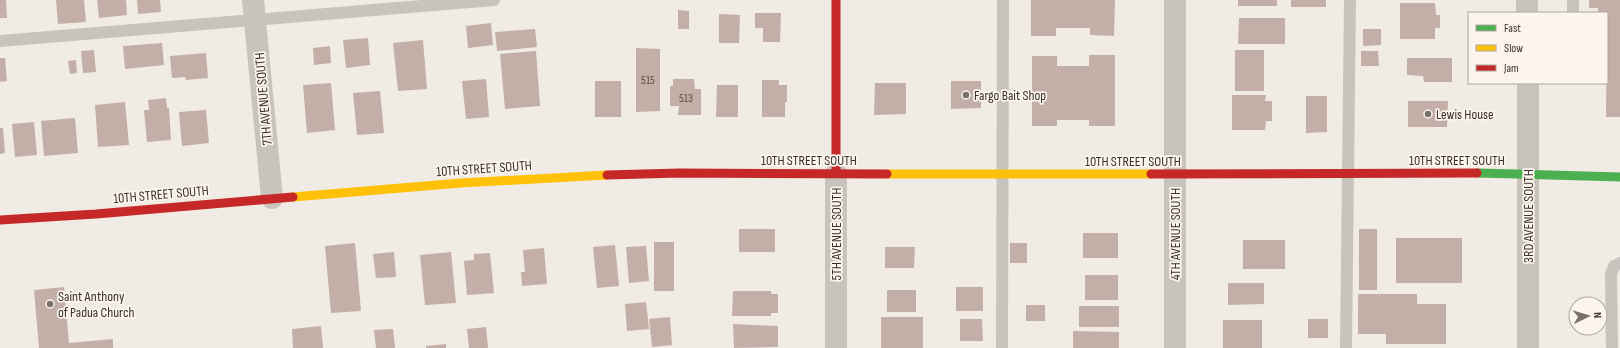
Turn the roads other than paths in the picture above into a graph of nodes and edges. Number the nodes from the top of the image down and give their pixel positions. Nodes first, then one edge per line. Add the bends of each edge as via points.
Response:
1 (494, 0) edge
2 (836, 0) edge
3 (1003, 0) edge
4 (1175, 0) edge
5 (1350, 0) edge
6 (1527, 0) edge
7 (1573, 0) edge
8 (254, 10) edge
9 (1527, 12) edge
10 (1573, 12) edge
11 (0, 41) edge
12 (1528, 84) edge
13 (836, 174) junction
14 (1348, 174) junction
15 (1003, 175) junction
16 (1175, 175) junction
17 (1528, 175) junction
18 (1620, 177) edge
19 (272, 198) junction
20 (0, 220) edge
21 (1620, 262) edge
22 (836, 348) edge
23 (1002, 348) edge
24 (1175, 348) edge
25 (1346, 348) edge
26 (1528, 348) edge
27 (1612, 348) edge

1 - 8 lane
2 - 13 main road, 5TH AVENUE SOUTH
3 - 15 lane
4 - 16 street, 4TH AVENUE SOUTH
5 - 14 lane
6 - 9 street
7 - 10 lane
8 - 11 lane
8 - 19 street, 7TH AVENUE SOUTH
12 - 17 street, 3RD AVENUE SOUTH
13 - 15 main road, 10TH STREET SOUTH
13 - 19 main road, 10TH STREET SOUTH via 679,173 584,176
13 - 22 street, 5TH AVENUE SOUTH
14 - 16 main road, 10TH STREET SOUTH
14 - 17 main road, 10TH STREET SOUTH
14 - 25 lane
15 - 16 main road, 10TH STREET SOUTH
15 - 23 lane
16 - 24 street, 4TH AVENUE SOUTH
17 - 18 main road, 10TH STREET SOUTH
17 - 26 street, 3RD AVENUE SOUTH
19 - 20 main road, 10TH STREET SOUTH
21 - 27 lane via 1614,266 1611,274

